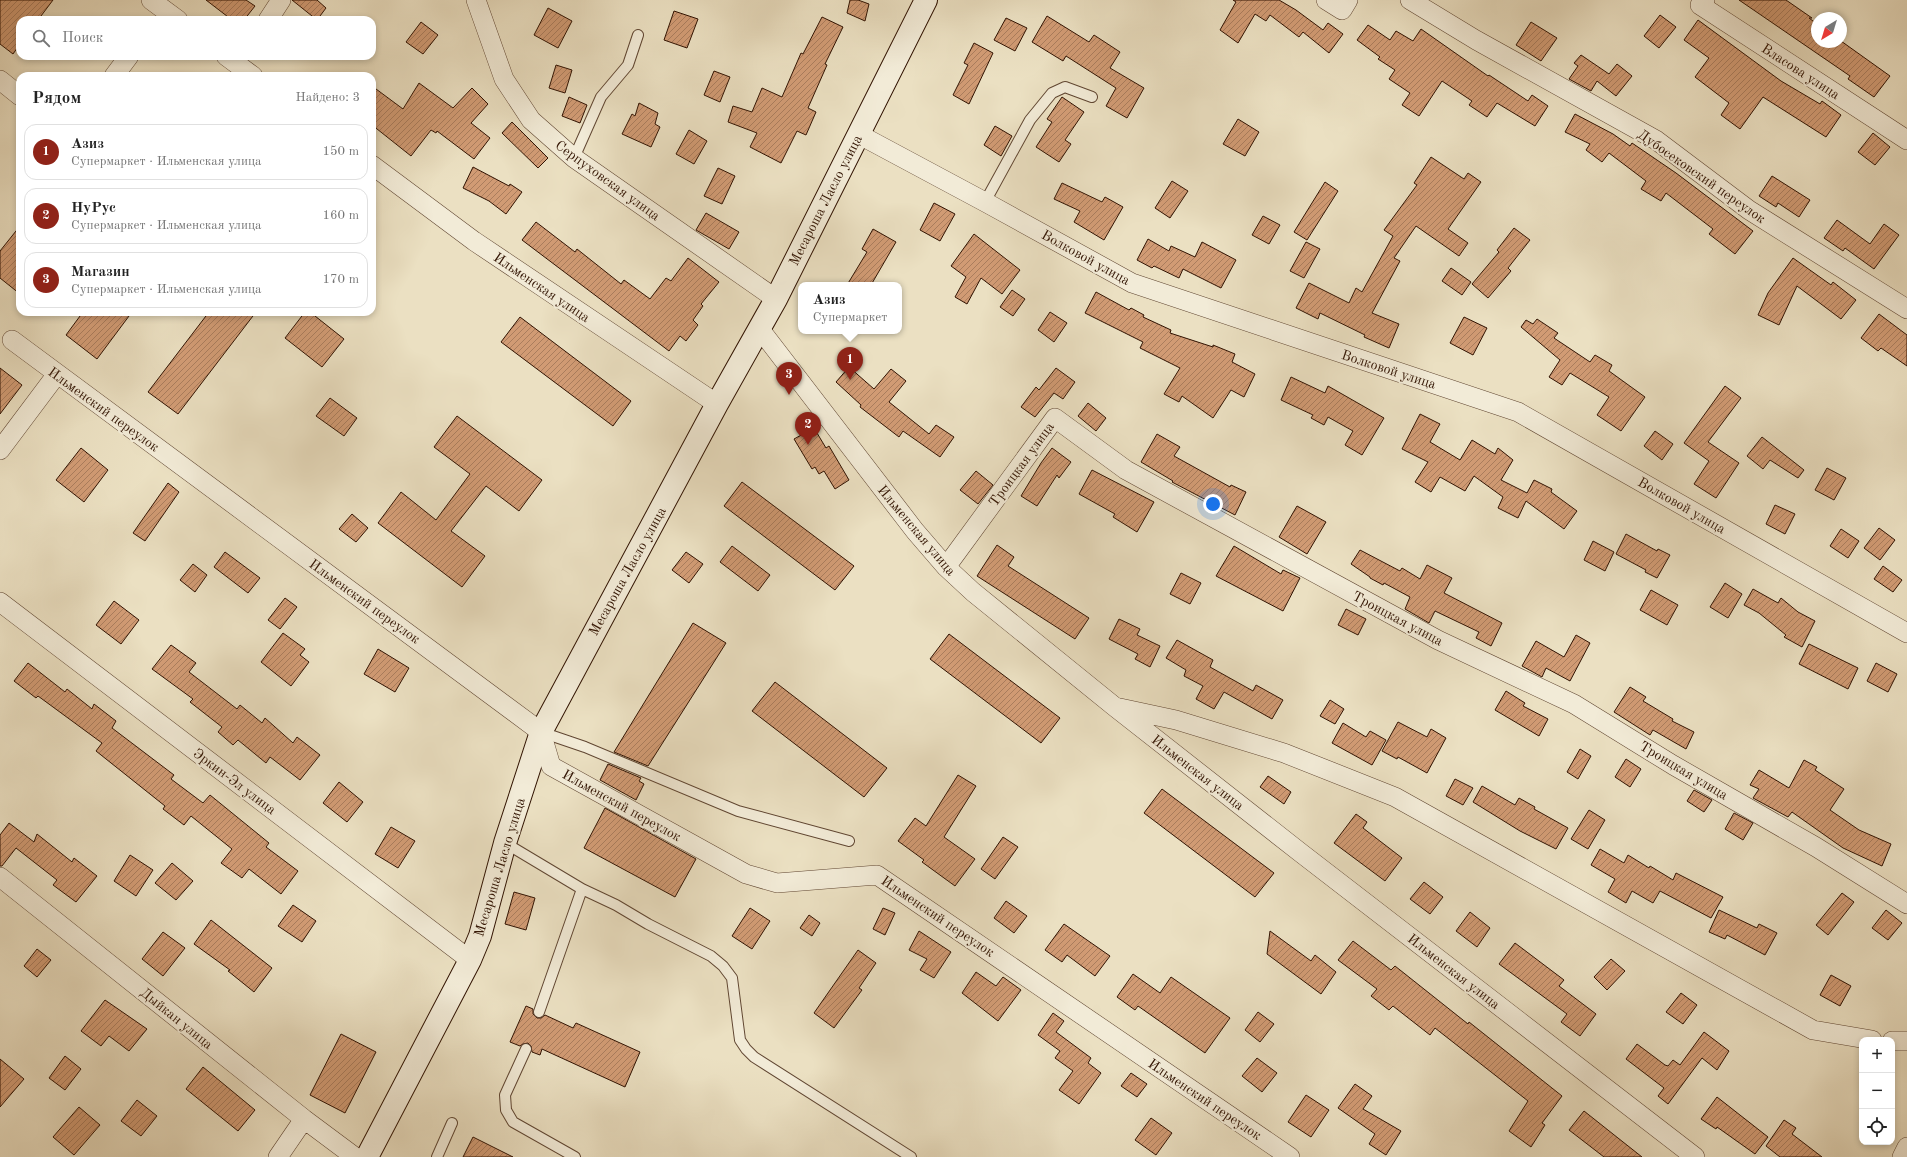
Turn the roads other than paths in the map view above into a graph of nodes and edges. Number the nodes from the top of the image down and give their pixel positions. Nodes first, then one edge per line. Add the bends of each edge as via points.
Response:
1 (281, 0) edge
2 (476, 0) edge
3 (926, 0) edge
4 (1326, 0) edge
5 (1348, 0) edge
6 (1410, 0) edge
7 (1705, 0) edge
8 (271, 16) edge
9 (638, 35) dead end
10 (126, 60) edge
11 (117, 72) edge
12 (0, 80) edge
13 (16, 93) edge
14 (1092, 97) dead end
15 (858, 134) junction
16 (1907, 140) edge
17 (574, 158) junction
18 (376, 168) edge
19 (986, 202) junction
20 (776, 299) junction
21 (1907, 309) edge
22 (759, 328) junction
23 (12, 340) dead end
24 (57, 374) junction
25 (717, 404) junction
26 (0, 450) edge
27 (946, 567) junction
28 (0, 602) edge
29 (1907, 633) edge
30 (1115, 707) junction
31 (541, 732) junction
32 (849, 841) dead end
33 (505, 843) junction
34 (0, 877) edge
35 (582, 889) junction
36 (1907, 904) edge
37 (470, 960) junction
38 (539, 1012) dead end
39 (1859, 1038) edge
40 (1895, 1041) edge
41 (1907, 1041) edge
42 (526, 1049) dead end
43 (304, 1119) junction
44 (452, 1123) dead end
45 (1907, 1147) edge
46 (278, 1157) edge
47 (355, 1157) edge
48 (367, 1157) edge
49 (437, 1157) edge
50 (575, 1157) edge
51 (911, 1157) edge
52 (1290, 1157) edge
53 (1695, 1157) edge
54 (1902, 1157) edge

1 - 8 street
2 - 17 street, Серпуховская улица via 504,79 531,120
3 - 15 street, Месароша Ласло улица
4 - 5 street via 1342,10
6 - 21 street, Дубосековский переулок via 1476,40 1656,140 1749,210
7 - 16 street, Власова улица via 1700,5
9 - 17 lane via 628,65 601,97
10 - 11 street
12 - 13 street
14 - 19 lane via 1065,87 1052,93 1030,120
15 - 19 street, Волковой улица
15 - 20 street, Месароша Ласло улица
17 - 20 street, Серпуховская улица
18 - 25 street, Ильменская улица via 474,241
19 - 29 street, Волковой улица via 1132,284 1518,412
20 - 22 street, Месароша Ласло улица
22 - 25 street, Месароша Ласло улица
22 - 27 street, Ильменская улица via 915,531
23 - 24 street, Ильменский переулок
24 - 26 street
24 - 31 street, Ильменский переулок
25 - 31 street, Месароша Ласло улица
27 - 30 street, Ильменская улица via 973,592
27 - 36 street, Троицкая улица via 1055,418 1126,470 1438,640 1574,704 1673,765 1816,847
28 - 37 street, Эркин-Эл улица
30 - 39 street via 1176,720 1284,753 1395,797 1812,1030
30 - 53 street, Ильменская улица
31 - 32 lane via 738,811
31 - 33 street, Месароша Ласло улица
31 - 52 street, Ильменский переулок via 551,766 746,874 777,883 877,875
33 - 35 lane
33 - 37 street, Месароша Ласло улица via 480,936
34 - 43 street, Дыйкан улица
35 - 38 lane
35 - 51 lane via 711,956 732,978 740,1040 746,1049 754,1057
37 - 48 street, Месароша Ласло улица
40 - 41 street
42 - 50 lane via 506,1095 506,1110 513,1122
43 - 46 street
43 - 47 street, Дыйкан улица
44 - 49 lane
45 - 54 street

